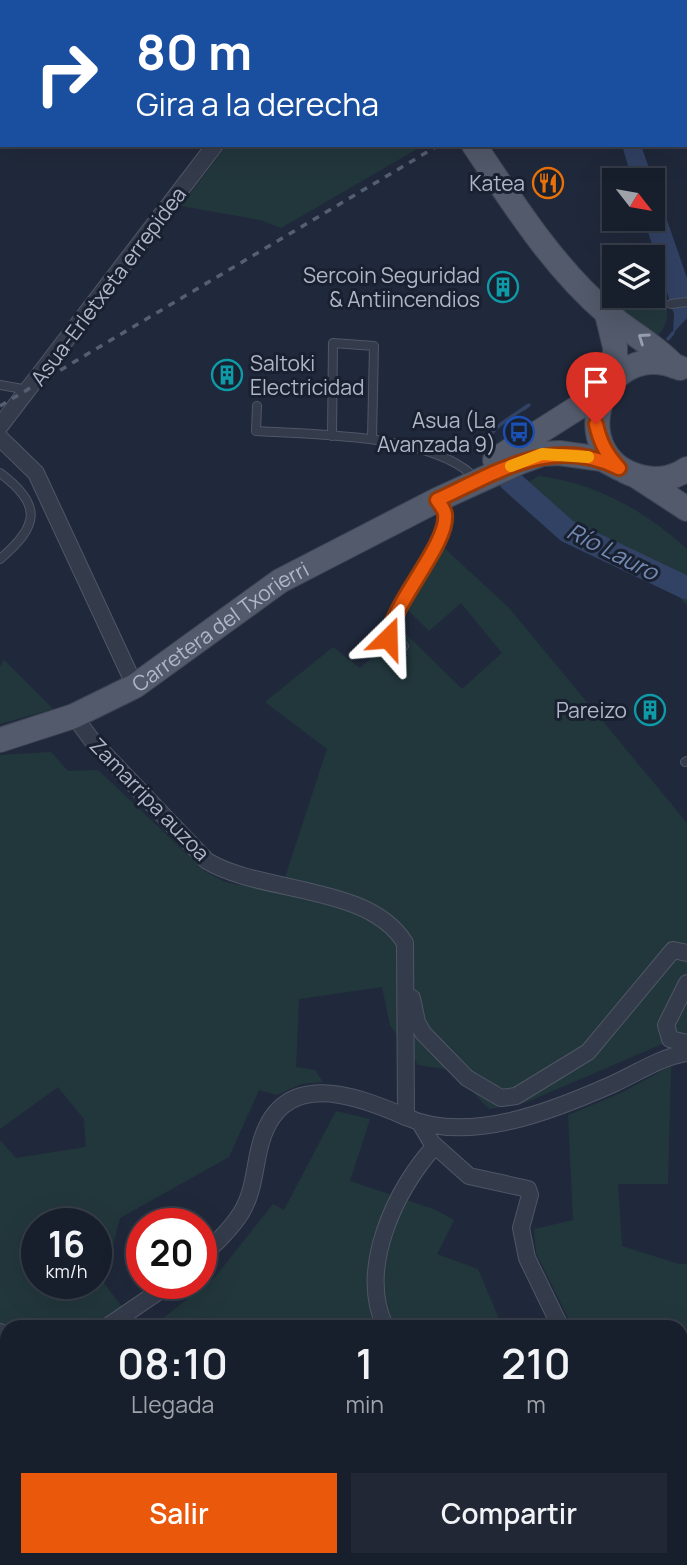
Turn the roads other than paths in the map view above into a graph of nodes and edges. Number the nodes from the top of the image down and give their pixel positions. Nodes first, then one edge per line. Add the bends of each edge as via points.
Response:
1 (213, 147) edge
2 (475, 147) edge
3 (687, 302) edge
4 (670, 304) dead end
5 (607, 314) junction
6 (683, 369) edge
7 (0, 384) edge
8 (610, 384) junction
9 (28, 390) junction
10 (257, 405) dead end
11 (0, 426) edge
12 (332, 436) junction
13 (0, 438) edge
14 (372, 438) junction
15 (687, 469) edge
16 (628, 472) junction
17 (0, 473) edge
18 (471, 474) junction
19 (437, 500) junction
20 (687, 509) edge
21 (0, 559) edge
22 (404, 646) dead end
23 (135, 686) junction
24 (74, 716) junction
25 (0, 740) edge
26 (687, 953) edge
27 (405, 965) junction
28 (687, 983) edge
29 (687, 1043) edge
30 (687, 1053) edge
31 (413, 1120) junction
32 (435, 1146) junction
33 (217, 1239) edge
34 (147, 1299) edge
35 (117, 1320) edge
36 (382, 1320) edge
37 (557, 1320) edge

1 - 9 street, Asua-Erletxeta errepidea
2 - 5 main road via 534,232
3 - 4 lane
6 -> 5 main road
5 - 8 main road via 615,347
6 - 8 main road via 643,363
7 - 9 lane
8 - 16 main road via 598,407 599,440 607,456
8 - 18 main road
9 - 11 street, Asua-Erletxeta errepidea
10 - 12 lane via 256,431
12 - 14 lane
12 - 14 lane via 333,343 374,346
13 - 23 street via 36,473
14 - 18 lane via 459,464
15 - 16 main road via 668,478
16 - 19 main road via 602,459 542,454
16 - 20 main road
17 - 21 lane via 29,502 33,519
18 - 19 main road
19 - 22 lane via 445,514 444,529 389,632 395,645
19 - 23 main road, Carretera del Txorierri via 280,581
23 - 24 main road, Carretera del Txorierri
24 - 25 main road, Carretera del Txorierri
24 - 27 street, Zamarripa auzoa via 94,743 207,861 224,871 297,887 377,914 395,927 405,943
26 - 27 street via 673,950 588,1052 516,1096 501,1098 467,1077 424,1033 417,1022
27 - 31 street, Zamarripa auzoa
28 - 29 street via 666,1025 670,1039
30 - 31 street via 507,1124
31 - 32 street
31 - 33 street via 350,1094 304,1093 285,1103 266,1129 255,1178 241,1212
32 - 36 street via 418,1165 389,1223 374,1290
32 - 37 street via 469,1176 528,1189 521,1228 527,1258
34 - 35 street

